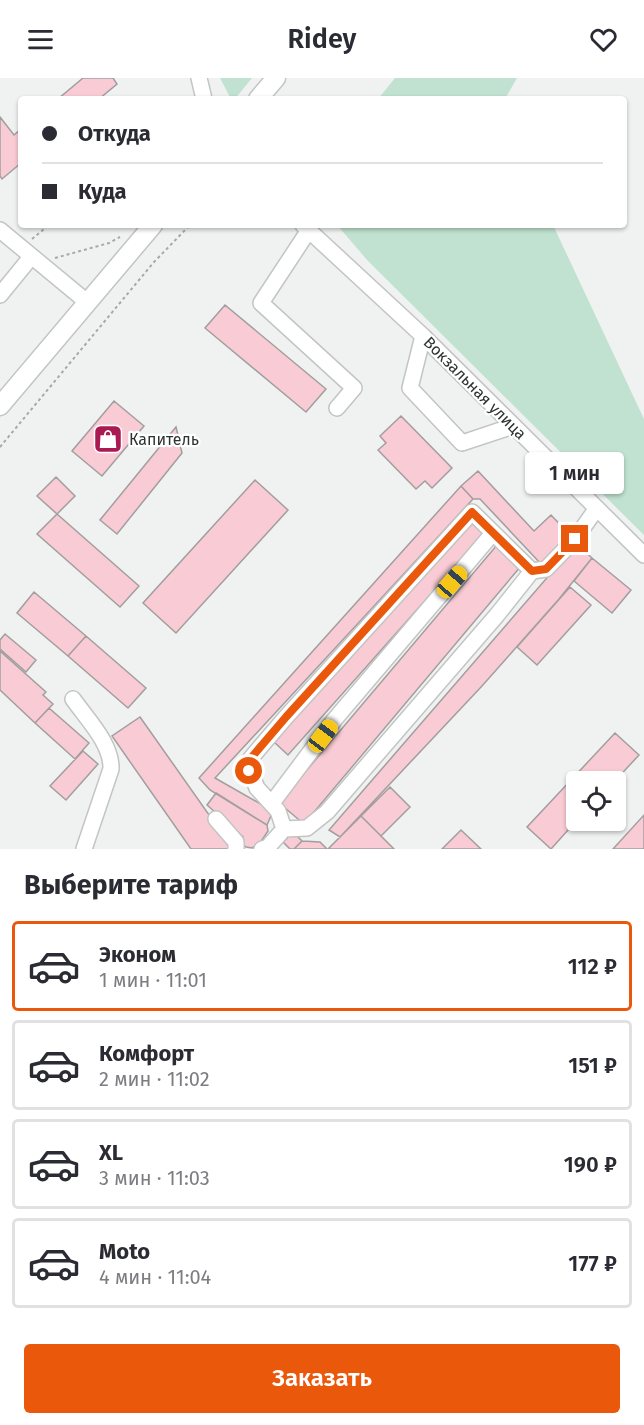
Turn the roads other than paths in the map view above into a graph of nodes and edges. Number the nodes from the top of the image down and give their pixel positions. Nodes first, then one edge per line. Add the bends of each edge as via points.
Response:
1 (189, 78) edge
2 (276, 78) edge
3 (201, 90) edge
4 (261, 96) edge
5 (151, 228) edge
6 (306, 228) edge
7 (0, 230) edge
8 (30, 256) junction
9 (0, 296) edge
10 (87, 302) junction
11 (423, 336) junction
12 (0, 406) edge
13 (337, 408) dead end
14 (513, 426) junction
15 (597, 508) junction
16 (493, 533) junction
17 (644, 555) edge
18 (532, 571) junction
19 (73, 699) dead end
20 (272, 803) junction
21 (216, 819) dead end
22 (284, 829) junction
23 (84, 849) edge
24 (236, 849) edge
25 (262, 849) edge

1 - 3 street
2 - 4 main road
5 - 10 main road
6 - 11 street, Вокзальная улица
6 - 13 street via 261,303 354,388
7 - 8 street
8 - 9 street
8 - 10 street
10 - 12 main road
11 - 14 street, Вокзальная улица
11 - 14 street via 410,388 462,443
14 - 15 street, Вокзальная улица
15 - 17 street, Вокзальная улица
15 - 18 street via 575,539 546,569
16 - 18 street
16 - 20 street via 335,720
16 - 20 street via 472,512 251,758 249,771 257,788
18 - 22 street via 327,812 307,828
19 - 23 street via 99,736 111,762
20 - 22 street
21 - 24 street via 236,842
22 - 25 street

